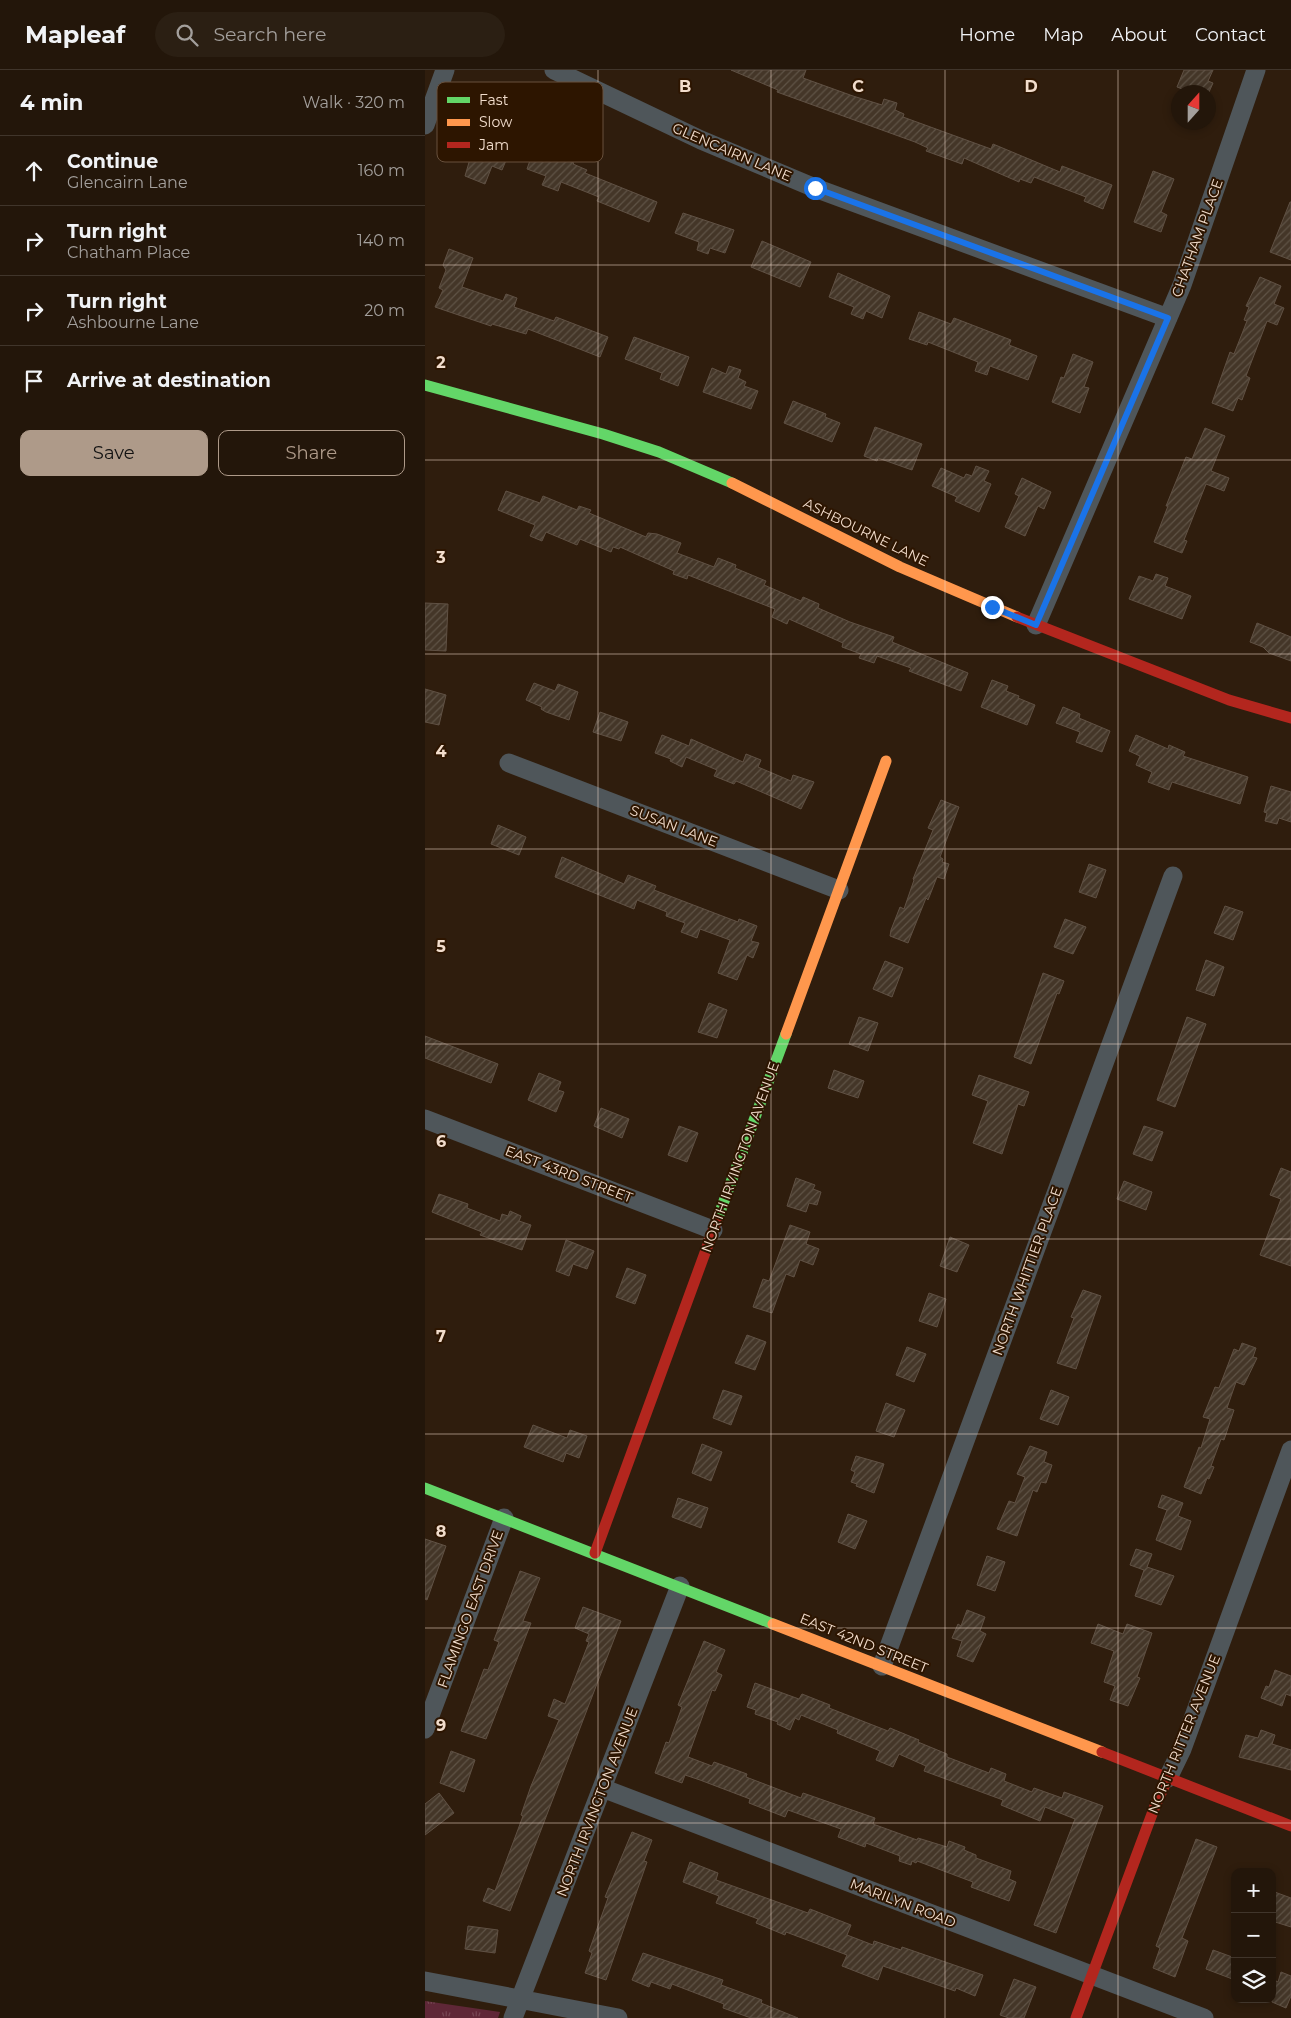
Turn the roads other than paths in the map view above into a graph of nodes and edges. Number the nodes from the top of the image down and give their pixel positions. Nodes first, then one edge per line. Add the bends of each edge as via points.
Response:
1 (445, 70) edge
2 (554, 70) edge
3 (1257, 70) edge
4 (441, 82) edge
5 (579, 82) edge
6 (437, 92) edge
7 (603, 93) edge
8 (425, 124) edge
9 (1168, 318) junction
10 (425, 384) edge
11 (1036, 625) junction
12 (1291, 718) edge
13 (886, 761) dead end
14 (509, 763) dead end
15 (1173, 876) dead end
16 (839, 890) junction
17 (425, 1119) edge
18 (713, 1230) junction
19 (1291, 1450) edge
20 (425, 1488) edge
21 (504, 1518) junction
22 (595, 1553) junction
23 (680, 1586) junction
24 (882, 1666) junction
25 (425, 1729) edge
26 (1168, 1778) junction
27 (602, 1788) junction
28 (1291, 1826) edge
29 (1092, 1975) junction
30 (425, 1981) edge
31 (521, 1998) junction
32 (513, 2018) edge
33 (618, 2018) edge
34 (1076, 2018) edge
35 (1204, 2018) edge

1 - 4 street
2 - 5 street, GLENCAIRN LANE
3 - 9 street, CHATHAM PLACE
6 - 8 street
7 - 9 street, GLENCAIRN LANE via 701,140 815,188
9 - 11 street, CHATHAM PLACE
10 - 11 street, ASHBOURNE LANE via 659,452 747,490 900,567
11 - 12 street, ASHBOURNE LANE via 1229,700
13 - 16 street, NORTH IRVINGTON AVENUE
14 - 16 street, SUSAN LANE
15 - 24 street, NORTH WHITTIER PLACE
16 - 18 street, NORTH IRVINGTON AVENUE
17 - 18 street, EAST 43RD STREET
18 - 22 street, NORTH IRVINGTON AVENUE
19 - 26 street, NORTH RITTER AVENUE via 1182,1749
20 - 21 street, EAST 42ND STREET
21 - 22 street, EAST 42ND STREET
21 - 25 street, FLAMINGO EAST DRIVE
22 - 23 street, EAST 42ND STREET
23 - 24 street, EAST 42ND STREET
23 - 27 street, NORTH IRVINGTON AVENUE
24 - 26 street, EAST 42ND STREET
26 - 28 street, EAST 42ND STREET
26 - 29 street, NORTH RITTER AVENUE
27 - 29 street, MARILYN ROAD
27 - 31 street, NORTH IRVINGTON AVENUE
29 - 34 street, NORTH RITTER AVENUE
29 - 35 street, MARILYN ROAD
30 - 31 street
31 - 32 street, NORTH IRVINGTON AVENUE
31 - 33 street

